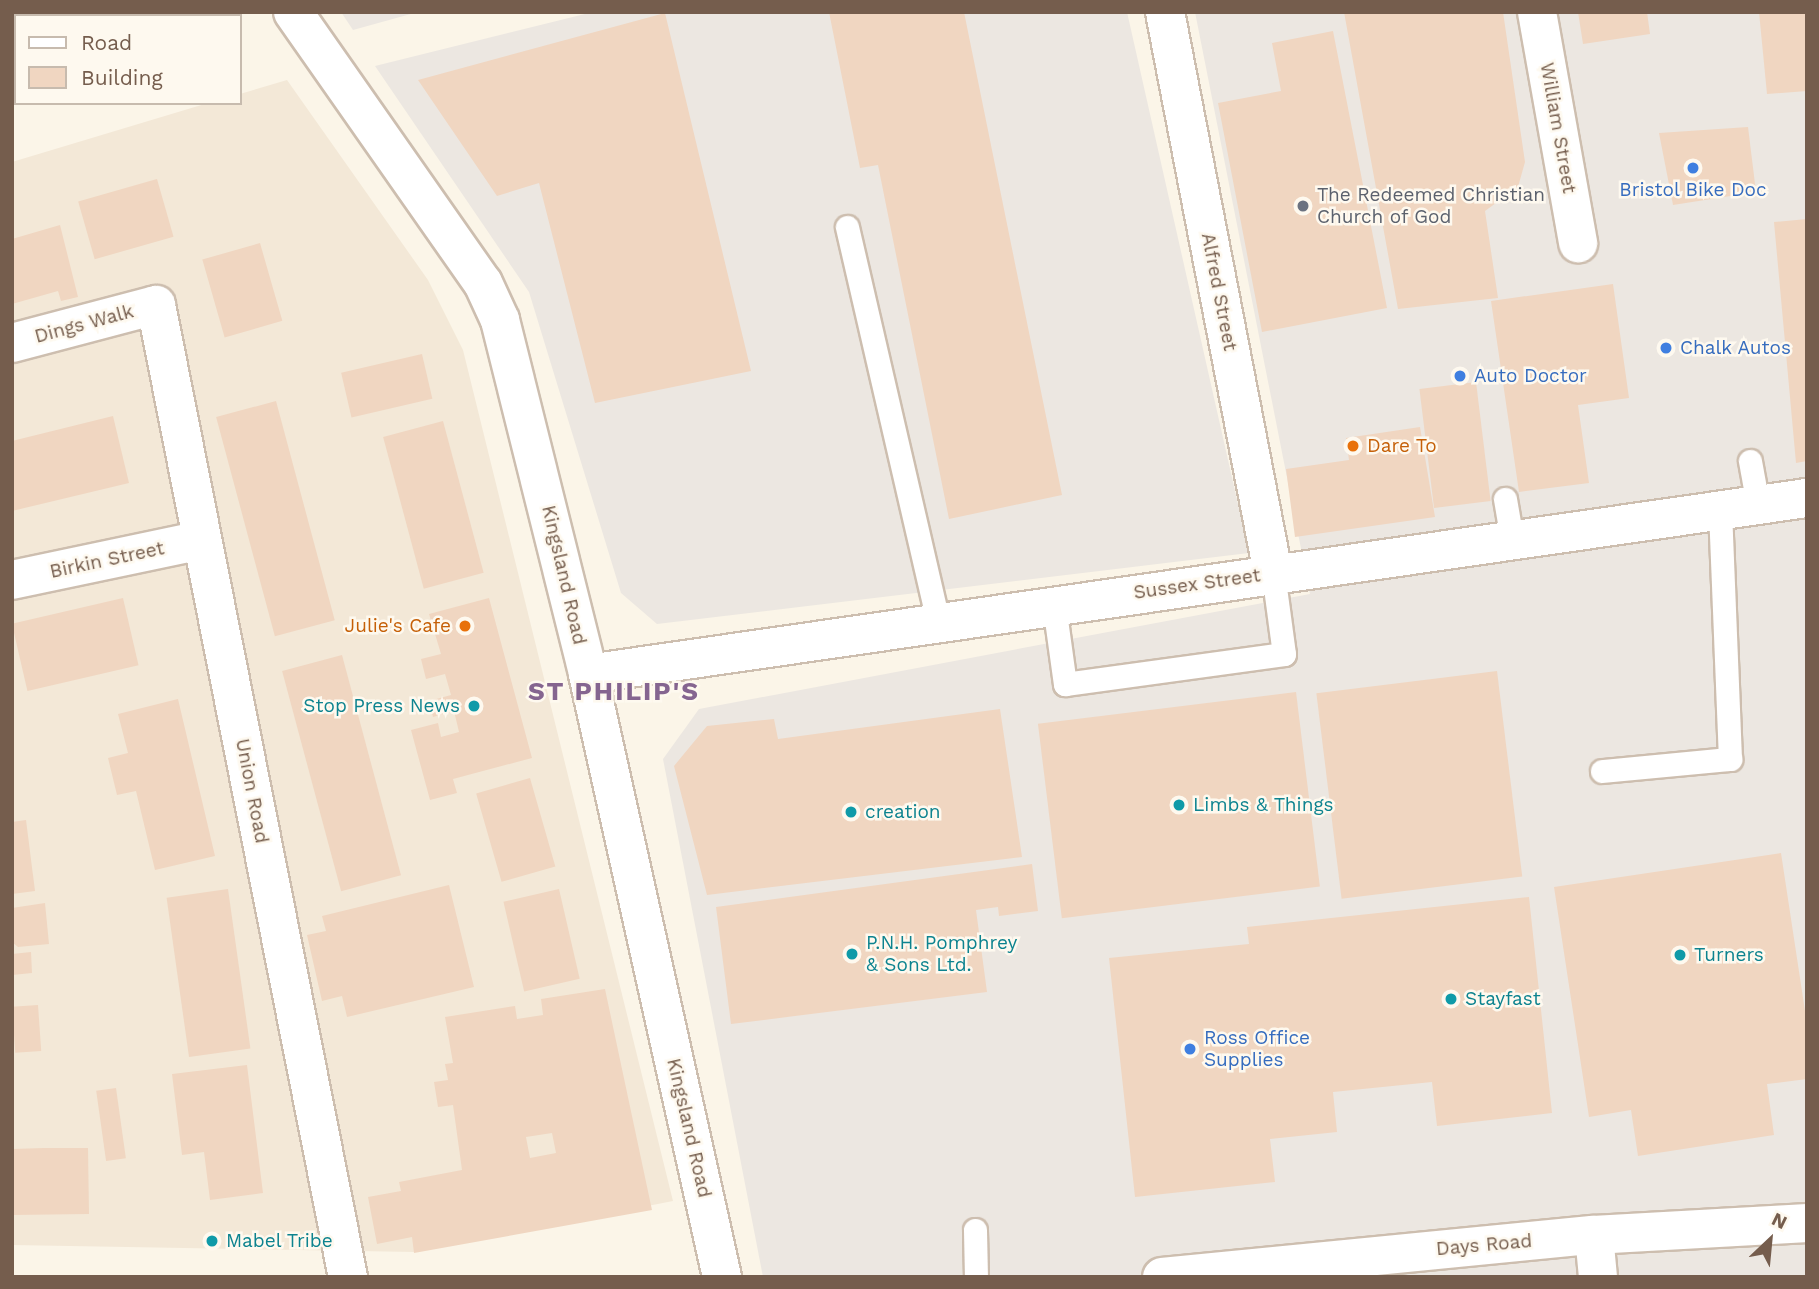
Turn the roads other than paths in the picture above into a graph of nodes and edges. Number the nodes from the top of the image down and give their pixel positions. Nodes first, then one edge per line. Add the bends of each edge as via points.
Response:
1 (293, 12) edge
2 (1165, 12) edge
3 (1537, 12) edge
4 (847, 228) dead end
5 (1578, 243) dead end
6 (156, 305) joint
7 (12, 343) edge
8 (1750, 461) dead end
9 (1807, 498) edge
10 (1505, 499) dead end
11 (1758, 505) junction
12 (1720, 510) junction
13 (202, 540) junction
14 (1511, 540) junction
15 (1273, 573) junction
16 (12, 580) edge
17 (1054, 605) junction
18 (938, 622) junction
19 (588, 674) junction
20 (1602, 771) dead end
21 (1807, 1223) edge
22 (975, 1230) dead end
23 (1594, 1235) junction
24 (348, 1277) edge
25 (722, 1277) edge
26 (976, 1277) edge
27 (1162, 1277) edge
28 (1598, 1277) edge

1 - 19 street, Kingsland Road via 493,301 512,358
2 - 15 street, Alfred Street
3 - 5 street, William Street
4 - 18 lane
6 - 7 street, Dings Walk
6 - 13 street, Union Road
8 - 11 lane
9 - 11 street, Sussex Street
10 - 14 lane
11 - 12 street, Sussex Street
12 - 14 street, Sussex Street
12 - 20 lane via 1730,759
13 - 16 street, Birkin Street
13 - 24 street, Union Road
14 - 15 street, Sussex Street
15 - 17 street, Sussex Street
15 - 17 lane via 1284,654 1065,684
17 - 18 street, Sussex Street
18 - 19 street, Sussex Street
19 - 25 street, Kingsland Road
21 - 23 street, Days Road
22 - 26 lane
23 - 27 street, Days Road
23 - 28 street

